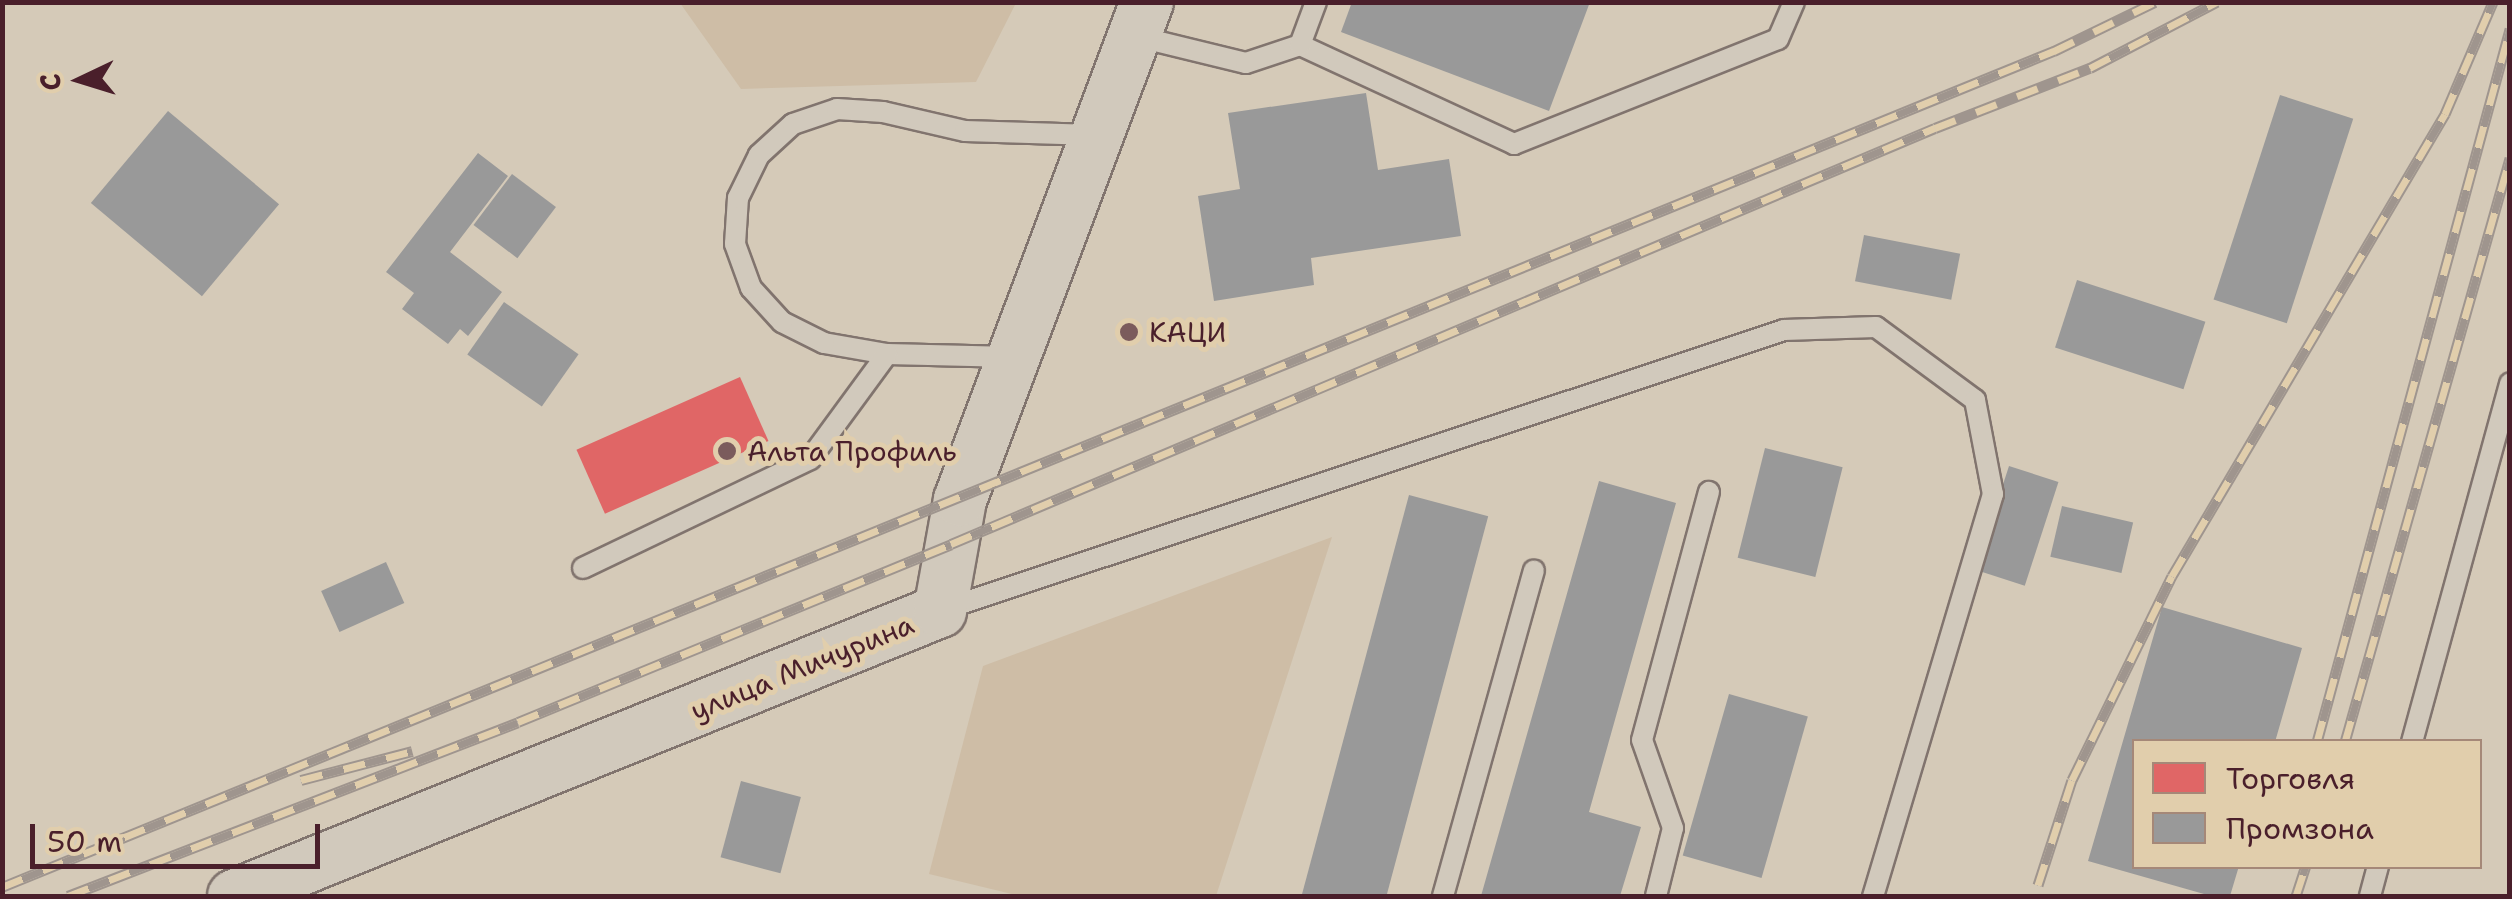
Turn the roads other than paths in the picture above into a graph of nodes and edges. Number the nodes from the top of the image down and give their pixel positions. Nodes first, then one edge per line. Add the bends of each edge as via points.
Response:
1 (1316, 2) edge
2 (1794, 2) edge
3 (1141, 19) edge
4 (1300, 45) junction
5 (1096, 136) junction
6 (887, 354) junction
7 (1013, 357) junction
8 (2510, 383) edge
9 (1710, 492) dead end
10 (583, 568) dead end
11 (1534, 570) dead end
12 (940, 611) junction
13 (2413, 739) edge
14 (2377, 869) edge
15 (234, 896) edge
16 (1443, 896) edge
17 (1656, 896) edge
18 (1873, 896) edge
19 (2370, 896) edge

1 - 4 lane
2 - 4 lane via 1778,39 1514,144
3 - 4 lane via 1246,62
3 - 5 street, улица Мичурина
5 - 6 lane via 964,130 837,109 793,124 758,155 738,198 736,228 751,288 782,322 824,343
5 - 7 street, улица Мичурина
6 - 7 lane
6 - 10 lane via 810,459
7 - 12 street, улица Мичурина via 960,500
8 - 13 lane
9 - 17 lane via 1642,740 1673,828
11 - 16 lane
12 - 15 street, улица Мичурина
12 - 18 lane via 1784,330 1876,327 1975,400 1993,494
14 - 19 lane

